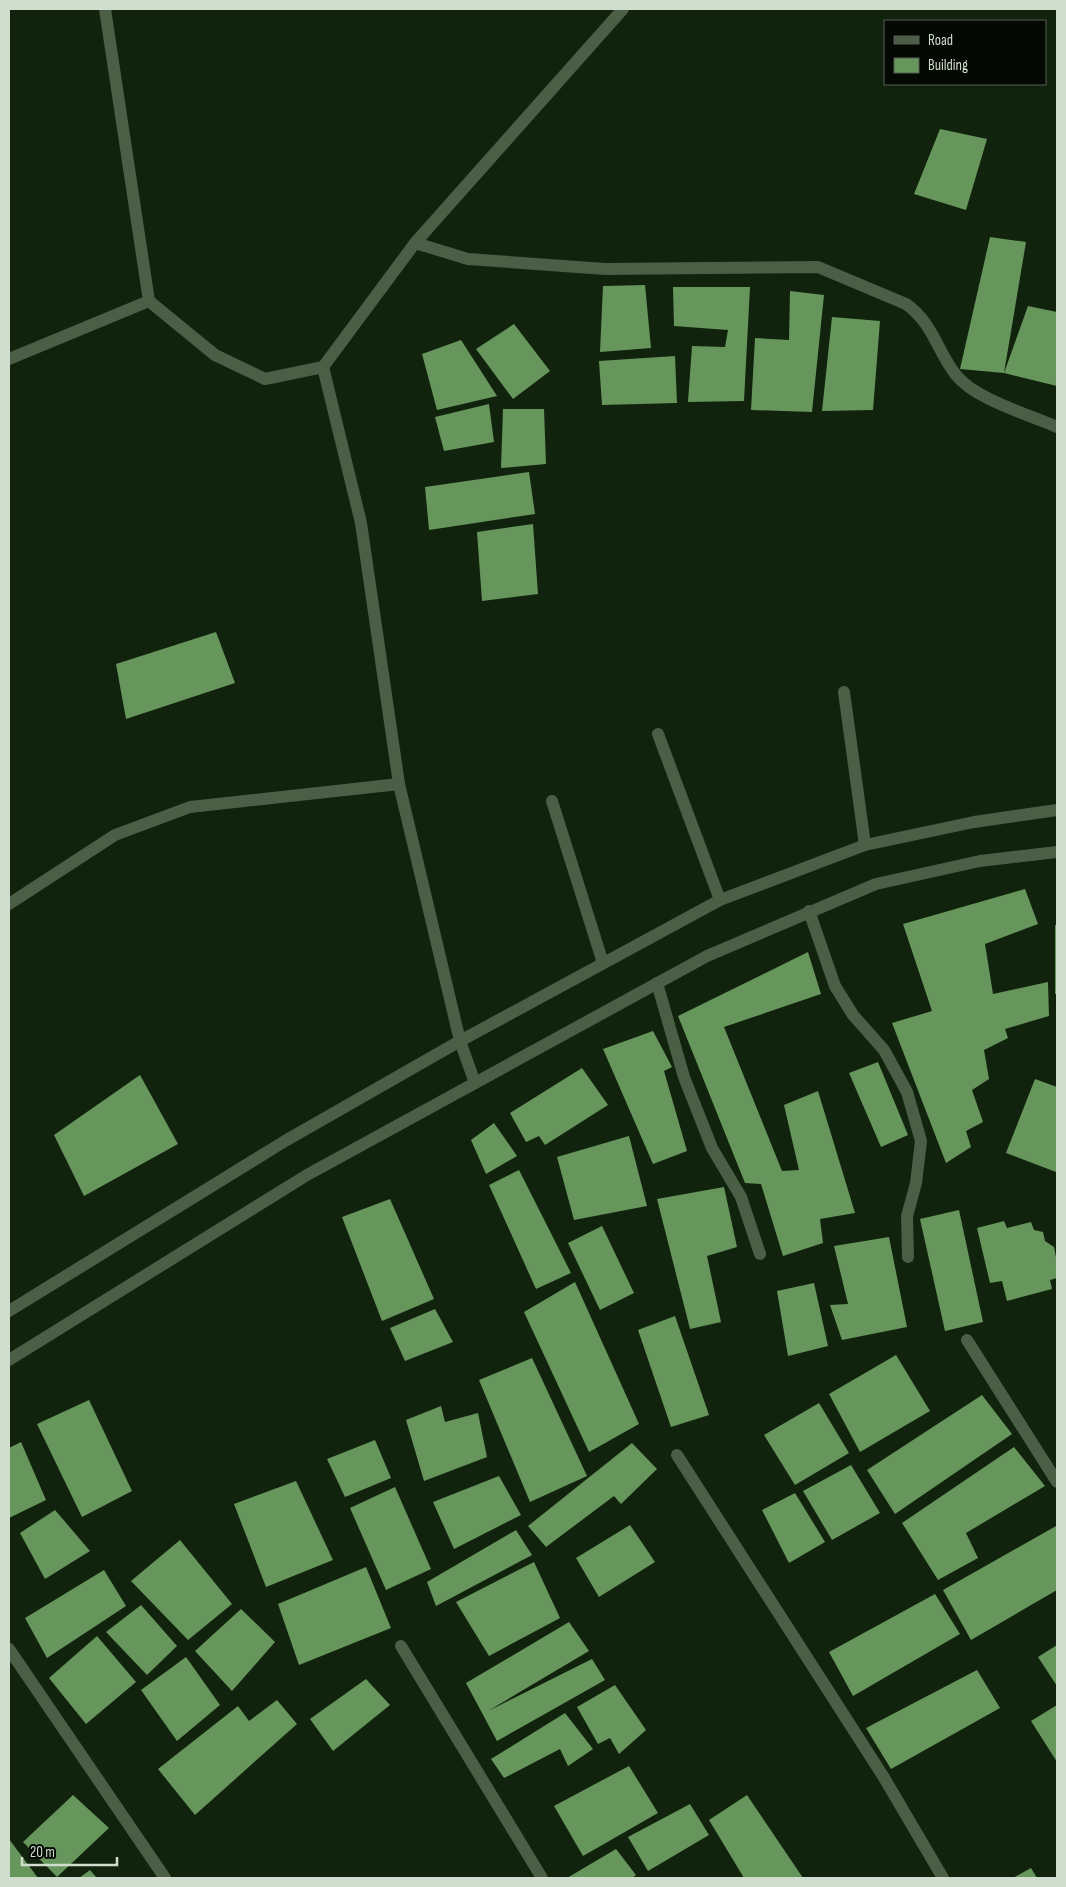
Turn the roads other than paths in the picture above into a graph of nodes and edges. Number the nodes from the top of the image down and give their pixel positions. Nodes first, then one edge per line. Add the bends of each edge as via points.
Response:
1 (105, 9) edge
2 (623, 9) edge
3 (415, 243) junction
4 (149, 301) junction
5 (9, 359) edge
6 (323, 367) junction
7 (1057, 427) edge
8 (844, 692) dead end
9 (658, 734) dead end
10 (399, 784) junction
11 (552, 801) dead end
12 (1057, 810) edge
13 (865, 845) junction
14 (1057, 852) edge
15 (720, 900) junction
16 (9, 904) edge
17 (809, 911) junction
18 (604, 963) junction
19 (657, 983) junction
20 (460, 1041) junction
21 (474, 1084) junction
22 (760, 1254) dead end
23 (908, 1257) dead end
24 (9, 1311) edge
25 (967, 1340) dead end
26 (9, 1360) edge
27 (677, 1456) dead end
28 (1057, 1482) edge
29 (401, 1646) dead end
30 (9, 1649) edge
31 (165, 1878) edge
32 (542, 1878) edge
33 (943, 1878) edge

1 - 4 street
2 - 3 street
3 - 6 street
3 - 7 street via 468,259 605,269 818,267 906,304 919,313 956,375 981,395
4 - 5 street
4 - 6 street via 215,355 264,379
6 - 10 street via 361,522
8 - 13 street
9 - 15 street
10 - 16 street via 190,806 115,835
10 - 20 street
11 - 18 street
12 - 13 street via 974,822
13 - 15 street
14 - 17 street via 980,861 876,884
15 - 18 street
17 - 19 street via 707,956
17 - 23 street via 835,986 853,1015 884,1050 907,1092 922,1141 907,1216
18 - 20 street
19 - 21 street
19 - 22 street via 688,1086 712,1148 741,1197
20 - 21 street
20 - 24 street via 284,1141
21 - 26 street via 307,1175
25 - 28 street
27 - 33 street via 883,1776
29 - 32 street
30 - 31 street

